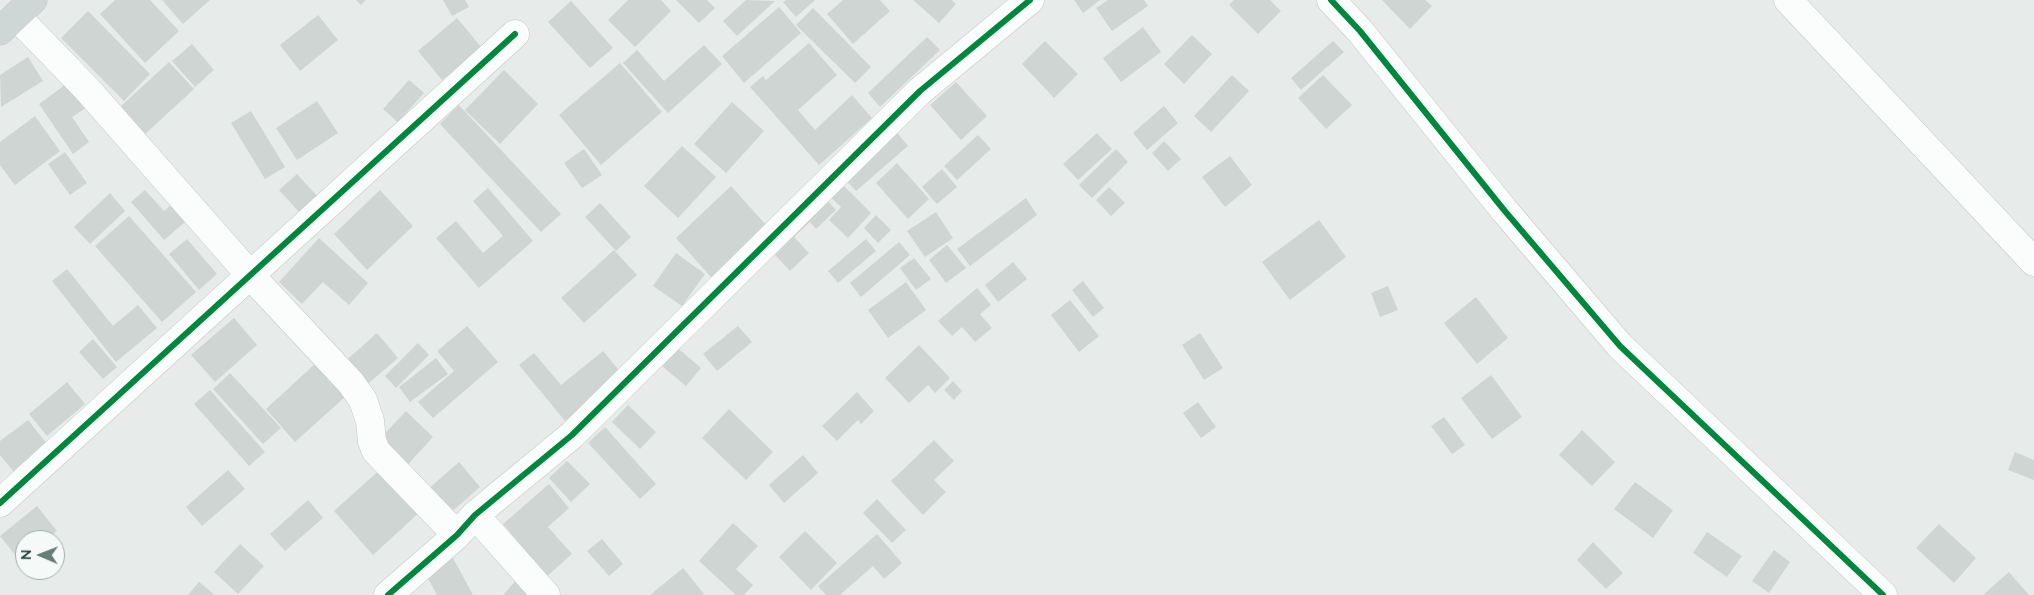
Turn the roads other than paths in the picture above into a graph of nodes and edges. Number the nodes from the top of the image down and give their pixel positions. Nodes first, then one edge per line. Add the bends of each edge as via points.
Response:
1 (1030, 0) edge
2 (1331, 0) edge
3 (1788, 0) edge
4 (16, 15) edge
5 (515, 34) dead end
6 (2034, 262) edge
7 (251, 276) junction
8 (0, 504) edge
9 (466, 525) junction
10 (388, 595) edge
11 (546, 595) edge
12 (1883, 595) edge

1 - 9 street via 920,91 572,435
2 - 12 street via 1620,346
3 - 6 street
4 - 7 street via 86,88
5 - 7 street
7 - 8 street
7 - 9 street via 351,383 363,400 376,450
9 - 10 street
9 - 11 street

